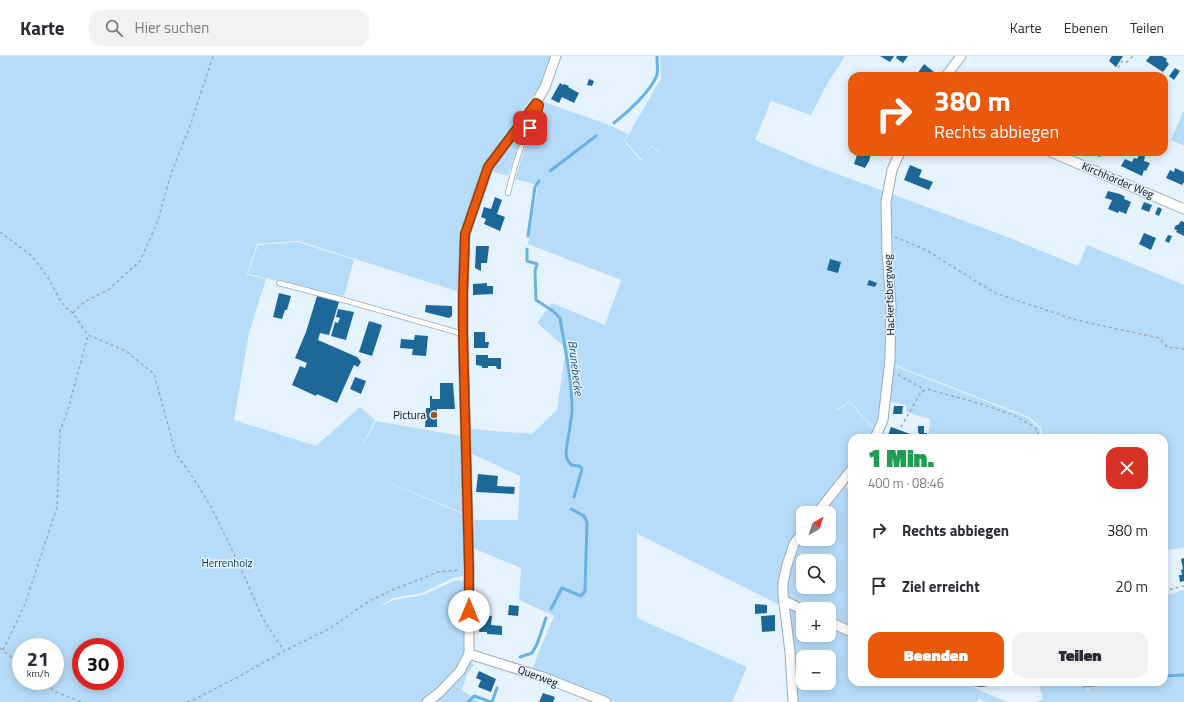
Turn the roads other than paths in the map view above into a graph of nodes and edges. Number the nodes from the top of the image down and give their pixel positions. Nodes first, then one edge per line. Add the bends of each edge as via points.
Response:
1 (556, 56) edge
2 (961, 56) edge
3 (949, 72) edge
4 (536, 103) junction
5 (898, 156) edge
6 (1060, 156) edge
7 (508, 193) dead end
8 (1184, 209) edge
9 (278, 283) dead end
10 (463, 334) junction
11 (877, 434) edge
12 (848, 474) edge
13 (822, 506) edge
14 (796, 541) edge
15 (785, 601) junction
16 (796, 606) edge
17 (836, 625) edge
18 (848, 630) edge
19 (469, 654) junction
20 (428, 702) edge
21 (606, 702) edge
22 (793, 702) edge

1 - 4 street via 545,87
2 - 3 street
4 - 7 lane via 539,105 537,114 522,146
4 - 10 street via 488,167 465,234
5 - 11 street, Hackertsbergweg via 892,170 886,202 891,305 889,370 883,420
6 - 8 street, Kirchhörder Weg
9 - 10 lane
10 - 19 street
12 - 13 street
14 - 15 street via 783,583
15 - 16 street
15 - 22 street
17 - 18 street
19 - 20 street via 460,672
19 - 21 street, Querweg via 543,677

